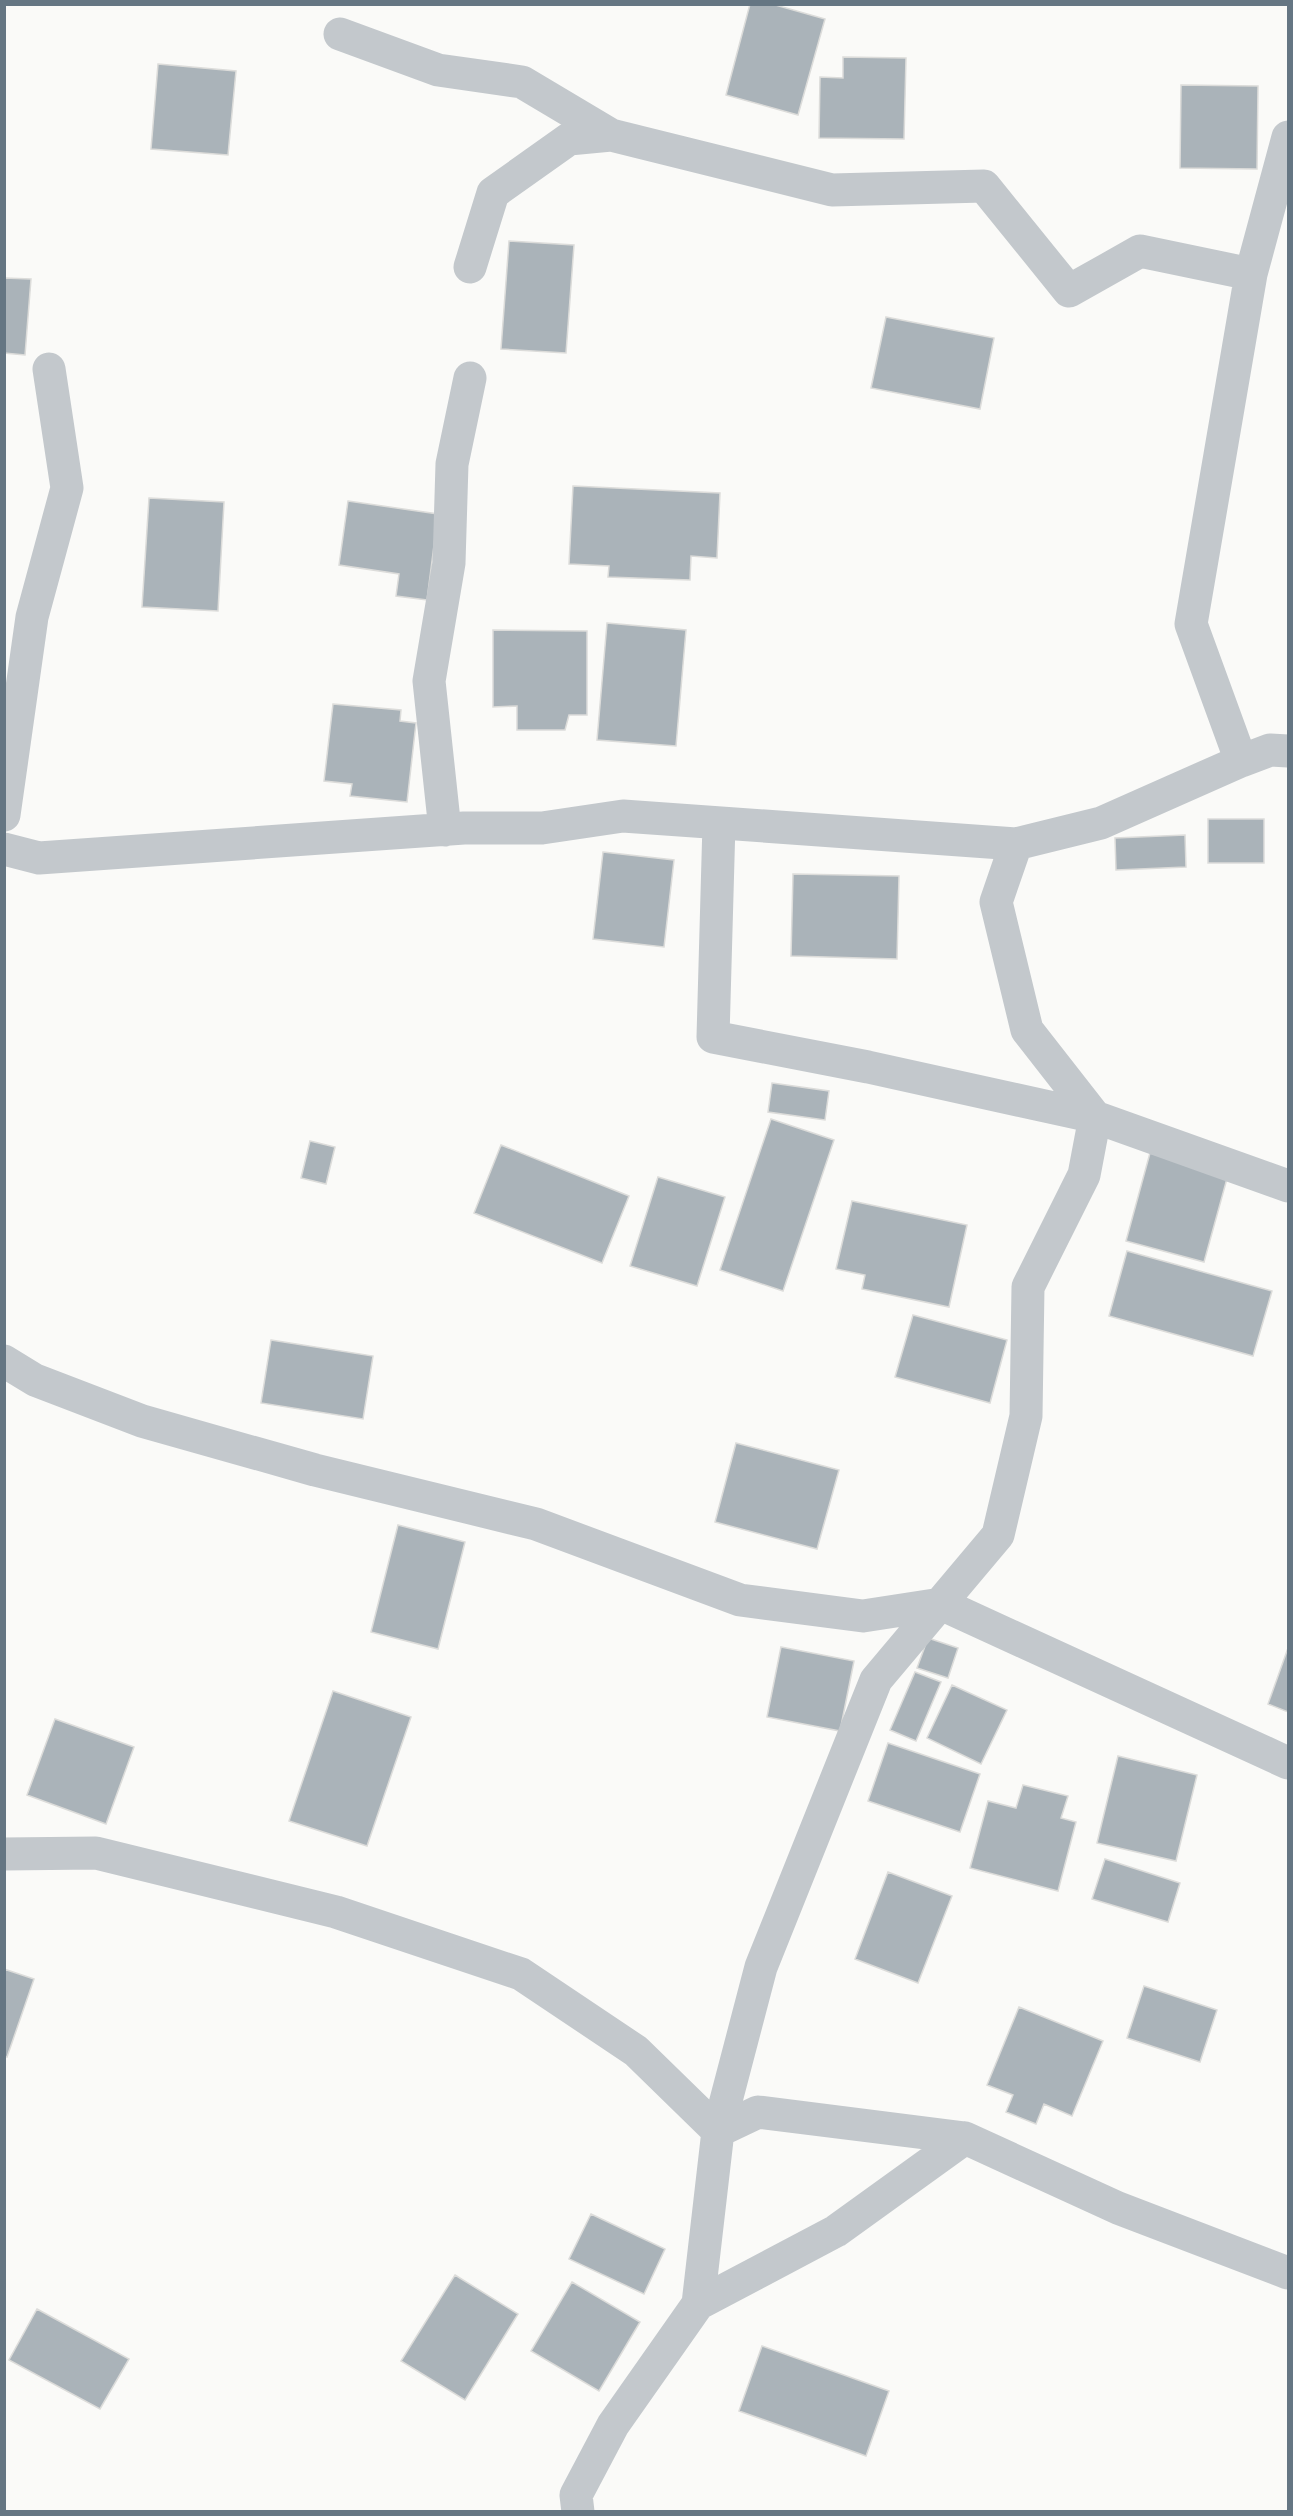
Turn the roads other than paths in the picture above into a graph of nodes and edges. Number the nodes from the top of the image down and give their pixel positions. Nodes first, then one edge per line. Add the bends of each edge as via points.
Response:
1 (340, 34) dead end
2 (611, 135) junction
3 (1288, 137) edge
4 (470, 267) dead end
5 (1251, 274) junction
6 (49, 369) dead end
7 (470, 378) dead end
8 (1288, 751) edge
9 (1240, 761) junction
10 (4, 815) edge
11 (719, 823) junction
12 (445, 830) junction
13 (1016, 844) junction
14 (4, 849) edge
15 (1095, 1117) junction
16 (1288, 1186) edge
17 (4, 1361) edge
18 (941, 1604) junction
19 (1288, 1763) edge
20 (4, 1854) edge
21 (717, 2131) junction
22 (965, 2138) junction
23 (1288, 2273) edge
24 (698, 2304) junction
25 (578, 2511) edge

1 - 2 street via 438,70 522,82
2 - 4 street via 569,139 493,193
2 - 5 street via 832,190 984,186 1069,291 1140,250
3 - 5 street
5 - 9 street via 1191,624
6 - 10 street via 67,488 32,617
7 - 12 street via 452,464 449,563 429,681
8 - 9 street via 1270,750
9 - 13 street via 1101,823
11 - 12 street via 623,816 542,828
11 - 13 street
11 - 15 street via 713,1037
12 - 14 street via 39,858
13 - 15 street via 996,902 1027,1030
15 - 16 street
15 - 18 street via 1084,1175 1028,1287 1026,1416 998,1535
17 - 18 street via 35,1380 142,1421 315,1470 536,1524 740,1600 863,1616
18 - 19 street
18 - 21 street via 876,1680 761,1967
20 - 21 street via 96,1853 336,1912 521,1974 636,2051
21 - 22 street via 758,2112
21 - 24 street
22 - 23 street via 1118,2208
22 - 24 street via 836,2231
24 - 25 street via 613,2425 576,2495

